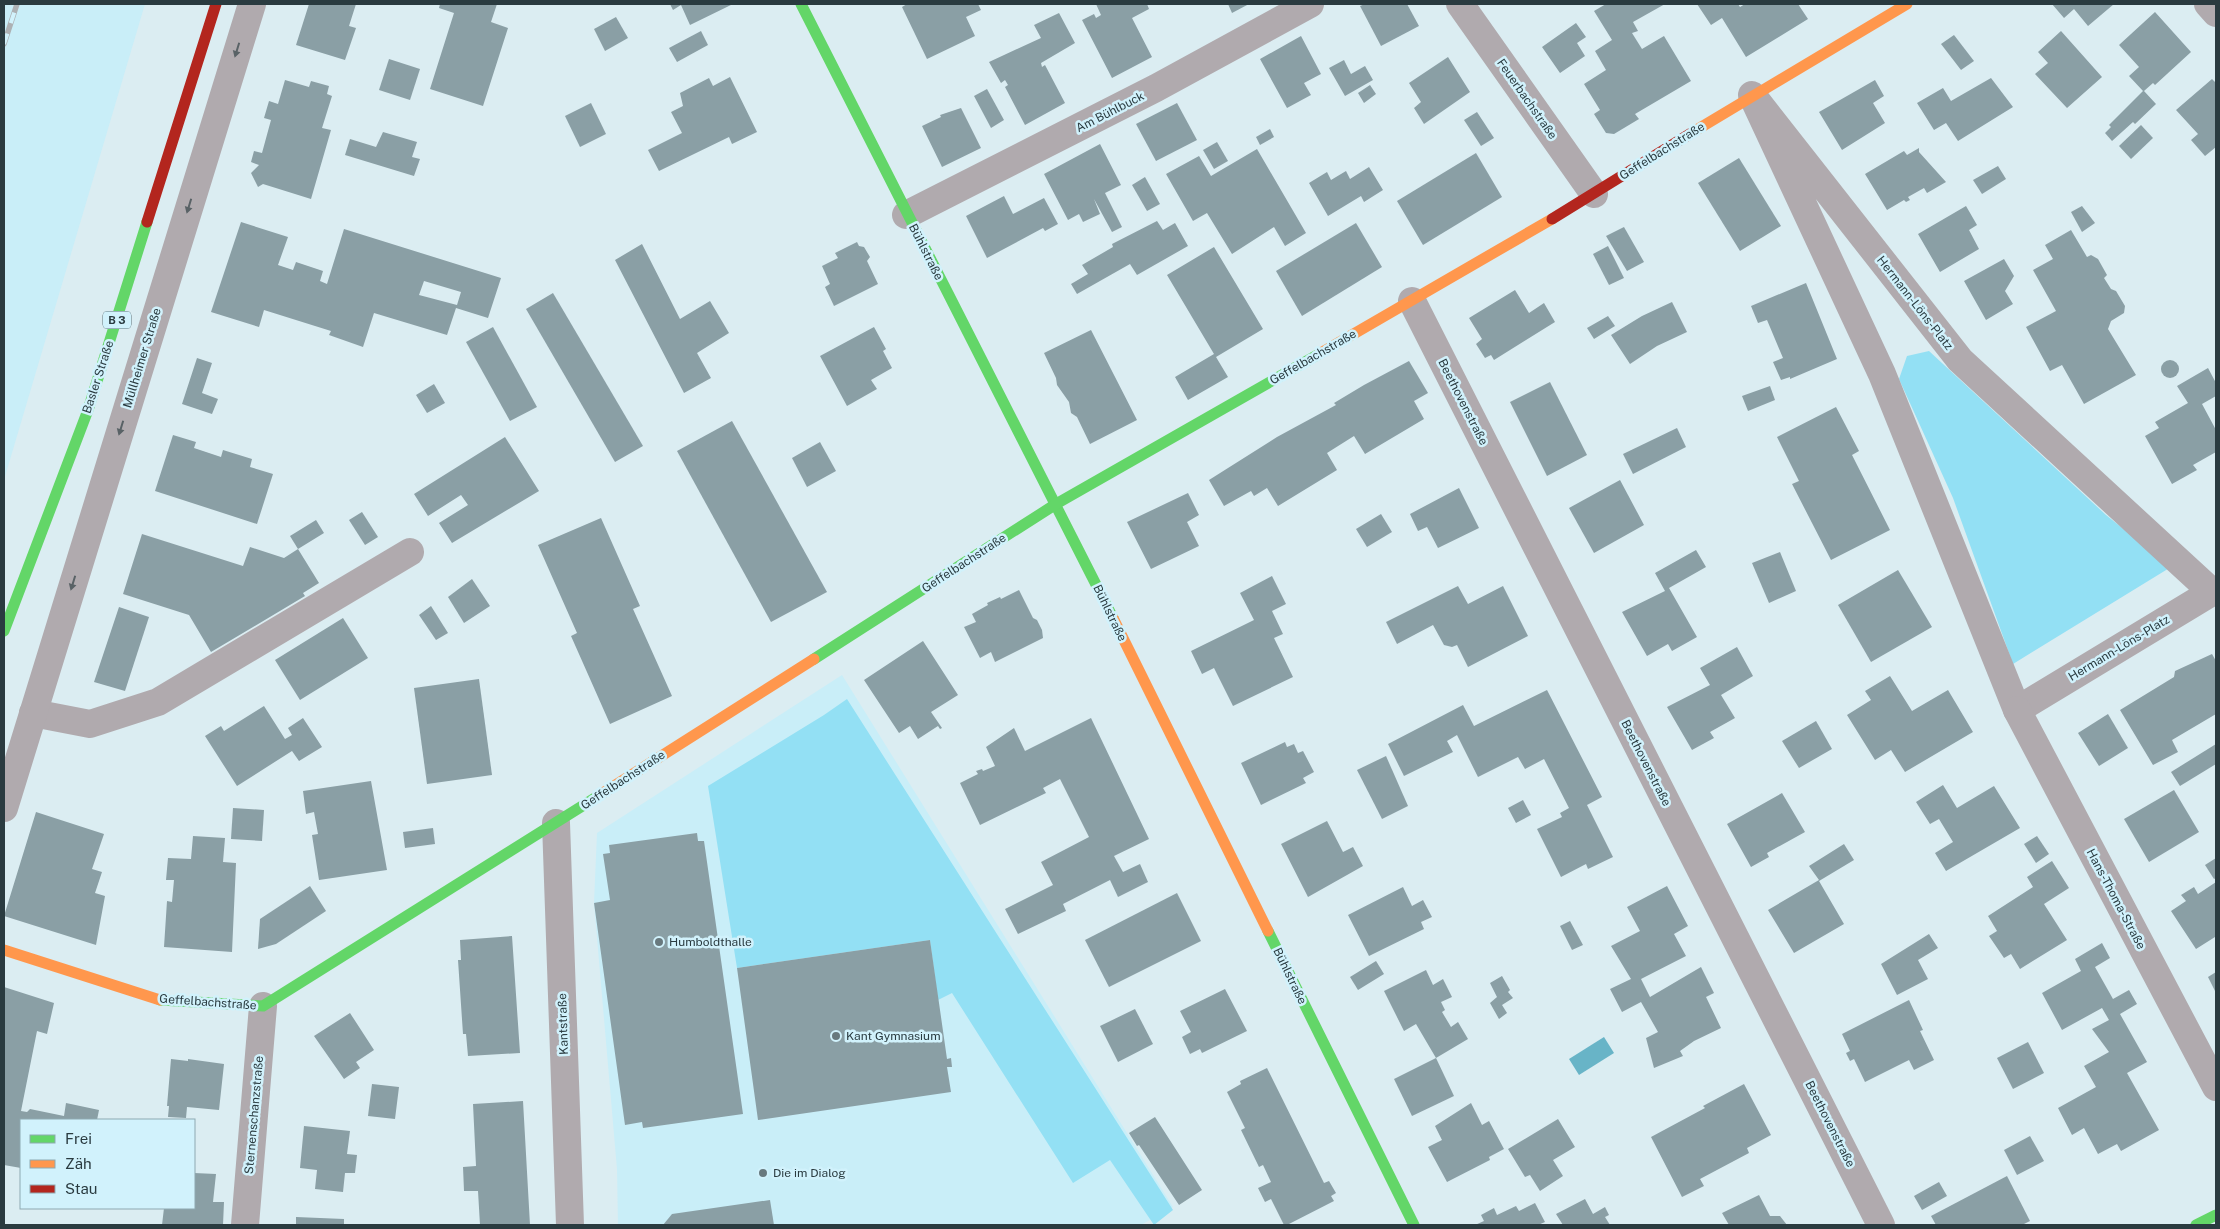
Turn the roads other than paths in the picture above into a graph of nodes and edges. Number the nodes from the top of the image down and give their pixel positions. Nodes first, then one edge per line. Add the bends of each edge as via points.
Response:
1 (216, 4) edge
2 (252, 4) edge
3 (800, 4) edge
4 (1310, 4) edge
5 (1460, 4) edge
6 (1908, 4) edge
7 (2208, 4) edge
8 (2216, 13) edge
9 (1752, 95) junction
10 (1594, 194) junction
11 (906, 215) junction
12 (1412, 301) junction
13 (1056, 504) junction
14 (410, 552) dead end
15 (2214, 594) edge
16 (4, 631) edge
17 (2016, 710) junction
18 (33, 713) junction
19 (4, 808) edge
20 (556, 823) junction
21 (4, 950) edge
22 (262, 1006) junction
23 (2216, 1087) edge
24 (2216, 1215) edge
25 (244, 1225) edge
26 (570, 1225) edge
27 (1414, 1225) edge
28 (1881, 1225) edge
29 (2196, 1225) edge

1 - 16 street, Basler Straße / B 3 via 88,410
2 -> 18 street, Müllheimer Straße
3 - 11 street, Bühlstraße
4 - 11 street, Am Bühlbuck via 1156,88
5 - 10 street, Feuerbachstraße
6 - 9 street, Geffelbachstraße
7 - 8 street
9 - 10 street, Geffelbachstraße
9 - 15 street, Hermann-Löns-Platz via 1960,360
9 - 17 street via 1882,374
10 - 12 street, Geffelbachstraße
11 - 13 street, Bühlstraße
12 - 13 street, Geffelbachstraße
12 - 28 street, Beethovenstraße
13 - 20 street, Geffelbachstraße
13 - 27 street, Bühlstraße
14 - 18 street via 158,702 90,724
15 - 17 street, Hermann-Löns-Platz
17 - 23 street, Hans-Thoma-Straße
18 - 19 street, Müllheimer Straße
20 - 22 street, Geffelbachstraße
20 - 26 street, Kantstraße
21 - 22 street, Geffelbachstraße via 163,1001
22 - 25 street, Sternenschanzstraße
24 - 29 street

